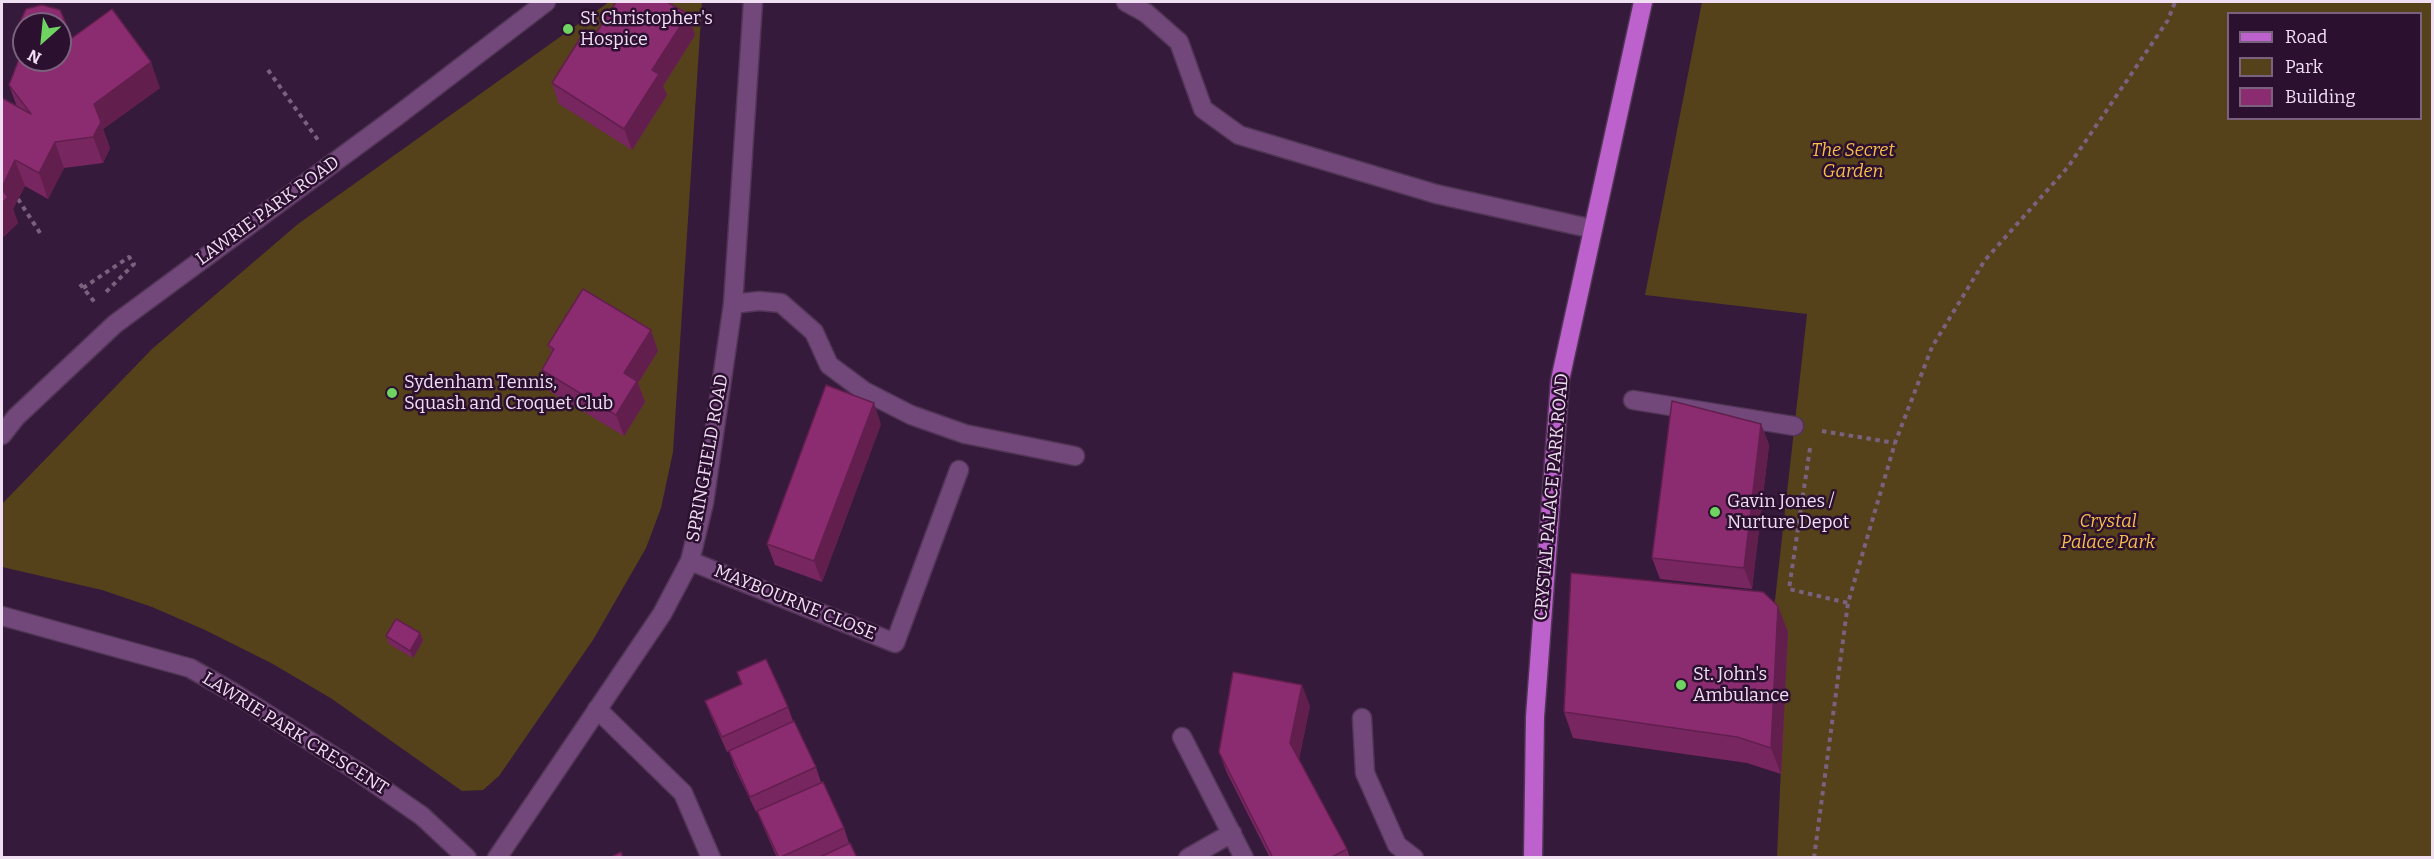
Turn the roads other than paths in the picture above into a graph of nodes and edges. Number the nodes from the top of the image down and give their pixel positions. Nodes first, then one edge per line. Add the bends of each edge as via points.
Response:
1 (546, 2) edge
2 (753, 2) edge
3 (1126, 2) edge
4 (1643, 2) edge
5 (1593, 229) junction
6 (734, 304) junction
7 (1633, 400) dead end
8 (1794, 426) road end
9 (2, 435) edge
10 (1075, 456) dead end
11 (959, 470) dead end
12 (690, 561) junction
13 (2, 616) edge
14 (597, 709) junction
15 (1362, 718) dead end
16 (1182, 737) dead end
17 (1232, 833) junction
18 (467, 858) edge
19 (497, 858) edge
20 (711, 858) edge
21 (1188, 858) edge
22 (1244, 858) edge
23 (1414, 858) edge
24 (1533, 858) edge

1 - 9 street, LAWRIE PARK ROAD via 115,324 16,417
2 - 6 street, SPRINGFIELD ROAD
3 - 5 street via 1146,13 1179,42 1203,109 1239,135 1436,194
4 - 5 main road, CRYSTAL PALACE PARK ROAD
5 - 24 main road, CRYSTAL PALACE PARK ROAD via 1560,380 1535,717
6 - 10 street via 781,303 814,332 830,365 864,391 911,415 966,434
6 - 12 street, SPRINGFIELD ROAD via 704,502
7 - 8 street
11 - 12 street, MAYBOURNE CLOSE via 895,643
12 - 14 street, SPRINGFIELD ROAD via 662,614
13 - 18 street, LAWRIE PARK CRESCENT via 190,668 357,771 422,816
14 - 19 street, SPRINGFIELD ROAD
14 - 20 street via 683,793
15 - 23 street via 1365,773 1397,845
16 - 17 street
17 - 21 street
17 - 22 street

